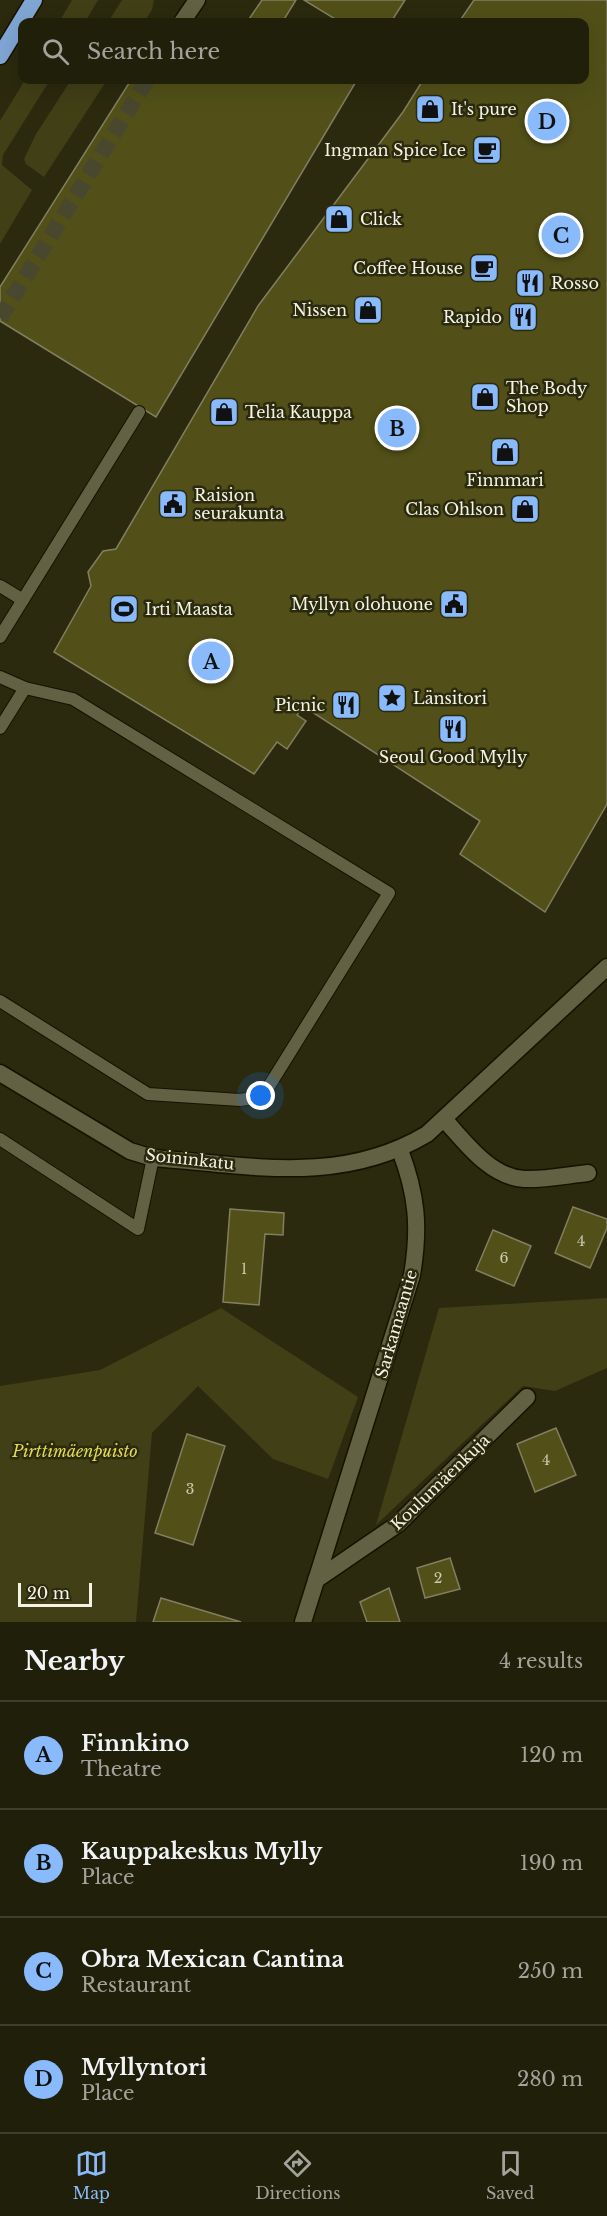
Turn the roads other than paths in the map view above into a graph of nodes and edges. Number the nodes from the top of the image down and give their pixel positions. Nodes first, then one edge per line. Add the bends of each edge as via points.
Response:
1 (34, 0) edge
2 (196, 0) edge
3 (23, 18) edge
4 (185, 18) edge
5 (18, 26) edge
6 (0, 56) edge
7 (139, 412) dead end
8 (0, 586) edge
9 (23, 600) junction
10 (0, 637) edge
11 (0, 677) edge
12 (25, 688) junction
13 (0, 728) edge
14 (607, 967) edge
15 (0, 1001) edge
16 (0, 1073) edge
17 (444, 1119) junction
18 (0, 1138) edge
19 (400, 1150) junction
20 (153, 1158) junction
21 (588, 1173) dead end
22 (527, 1397) dead end
23 (316, 1580) junction
24 (303, 1622) edge

1 - 3 highway
2 - 4 street
5 - 6 highway
7 - 9 lane
8 - 9 lane
9 - 10 lane
11 - 12 lane
12 - 13 lane
12 - 15 lane via 73,699 389,893 267,1091 254,1098 148,1094
14 - 17 street
16 - 20 street, Soininkatu via 130,1151
17 - 19 street
17 - 21 street via 500,1173 523,1179
18 - 20 lane via 138,1228
19 - 20 street, Soininkatu via 363,1162 307,1170
19 - 23 street, Sarkamaantie via 412,1181 418,1222 412,1275
22 - 23 street, Koulumäenkuja via 398,1524
23 - 24 street, Sarkamaantie

